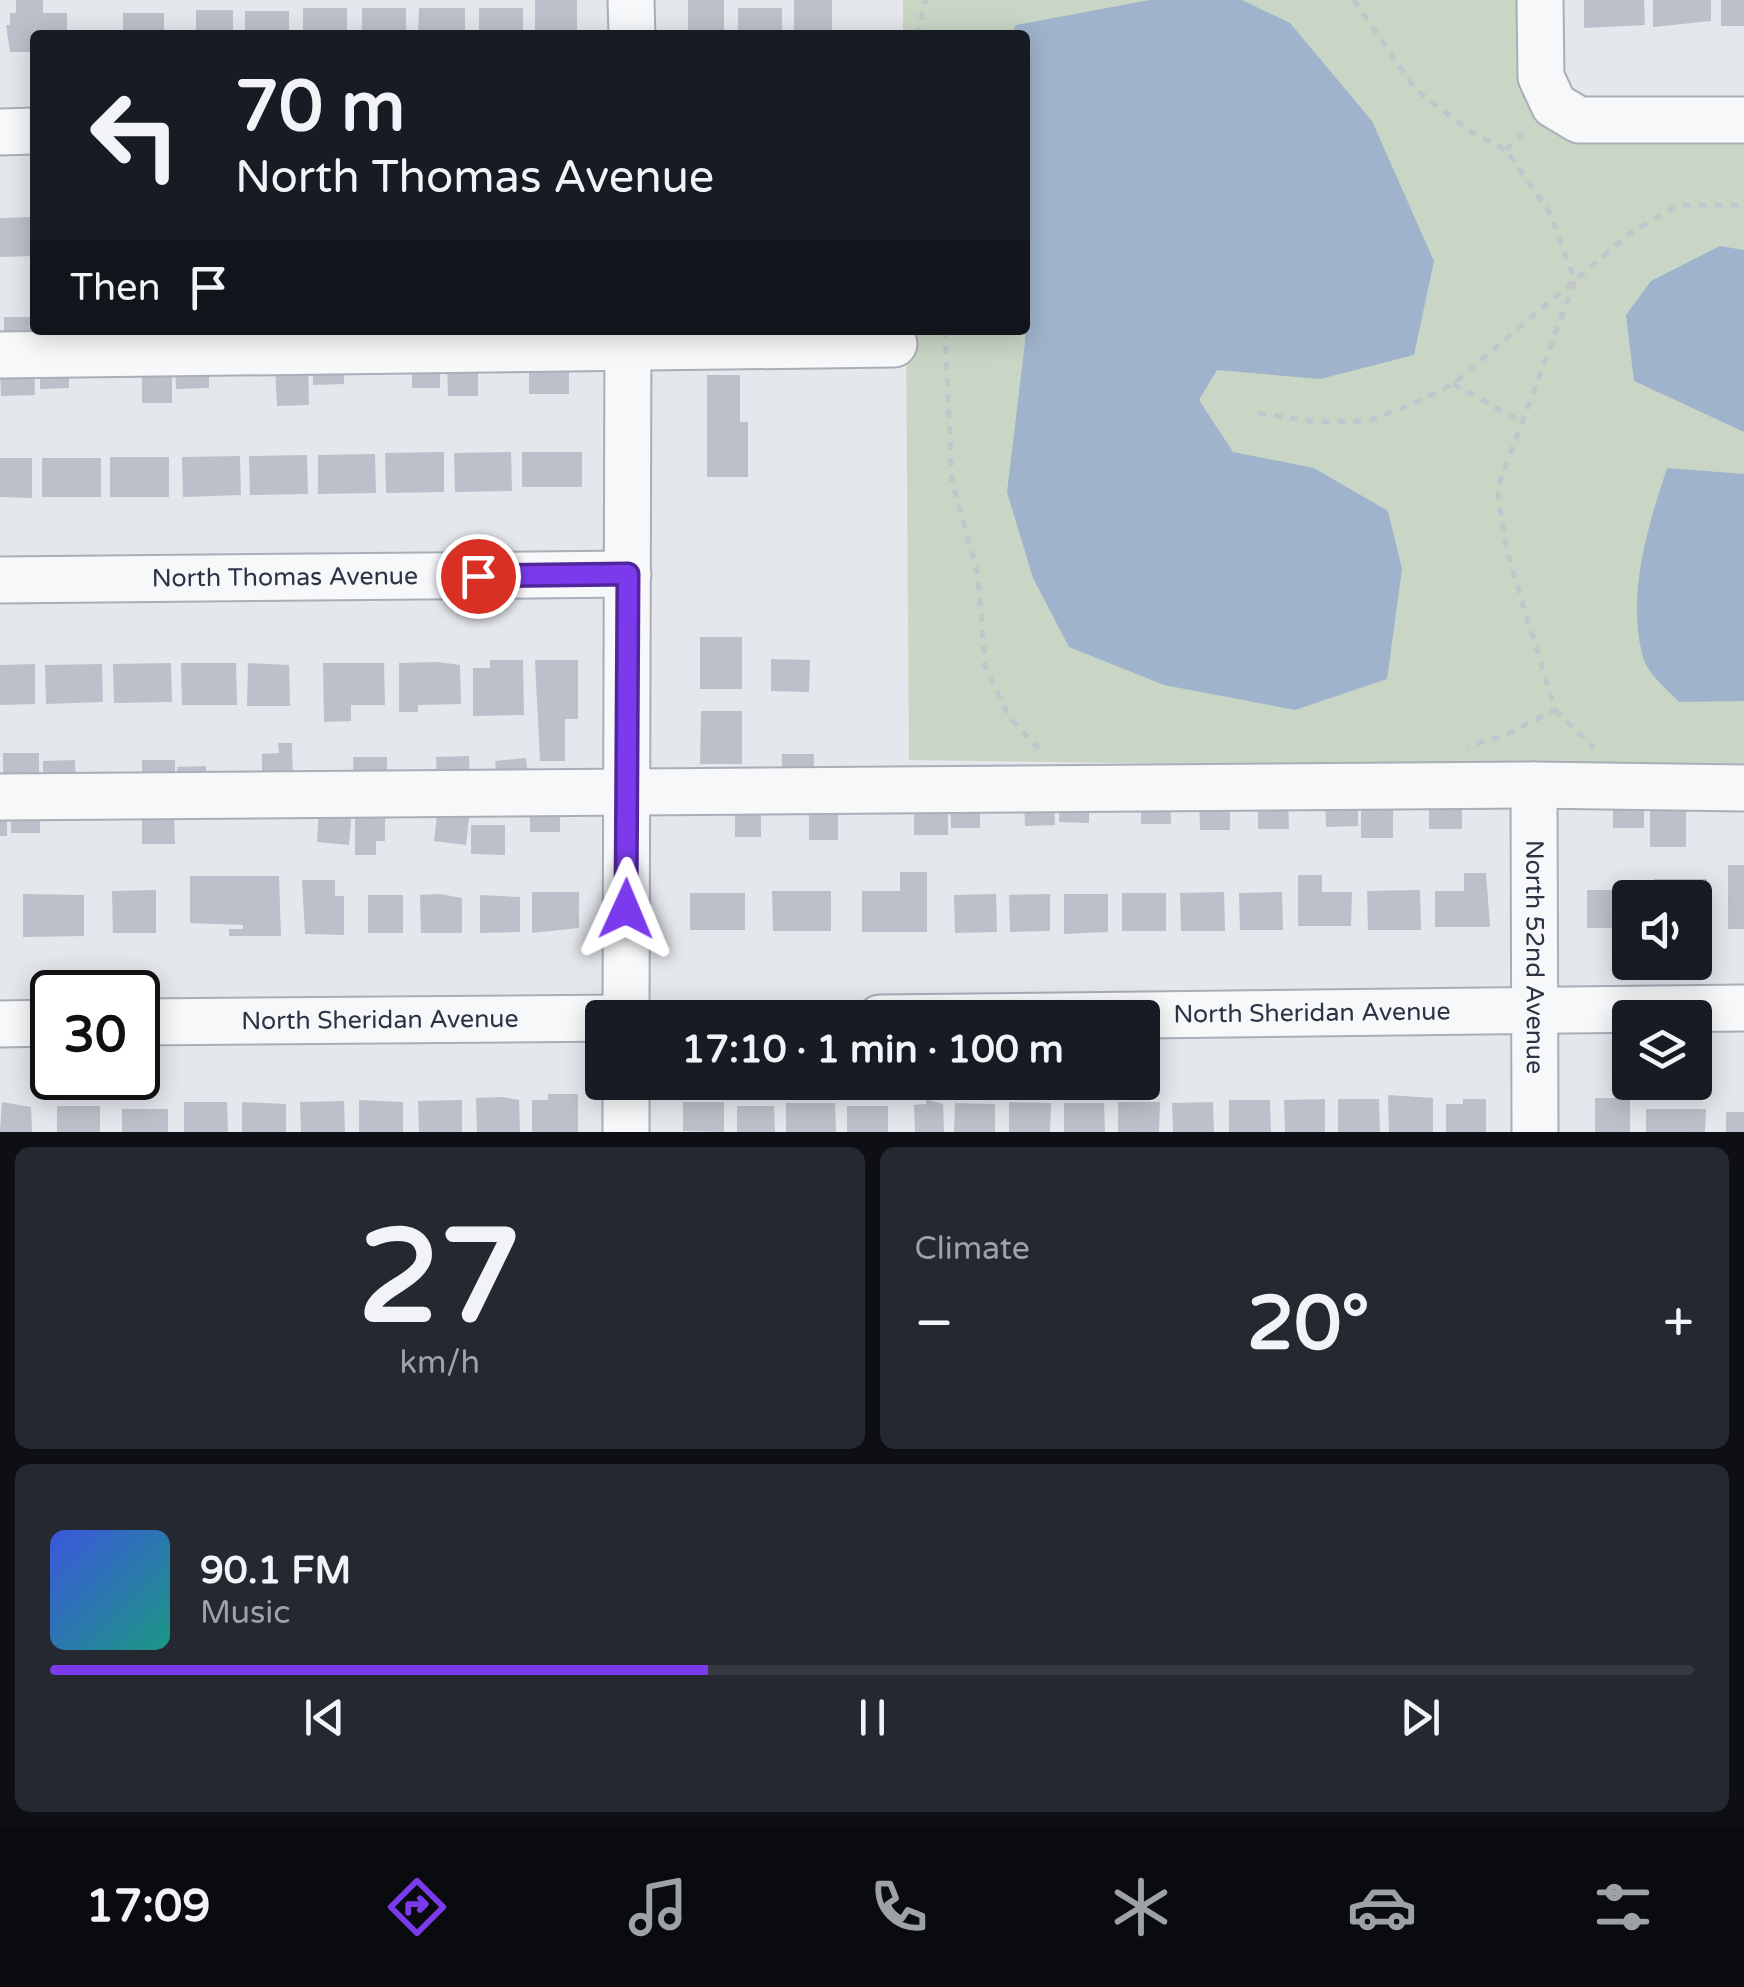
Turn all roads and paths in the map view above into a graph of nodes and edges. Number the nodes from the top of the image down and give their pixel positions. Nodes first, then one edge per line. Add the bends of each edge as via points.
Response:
1 (632, 0) edge
2 (926, 0) edge
3 (1354, 0) edge
4 (1540, 0) edge
5 (632, 30) edge
6 (917, 30) edge
7 (1744, 120) edge
8 (30, 131) edge
9 (0, 132) edge
10 (1744, 205) edge
11 (1575, 282) junction
12 (945, 335) edge
13 (628, 338) edge
14 (894, 344) dead end
15 (0, 355) edge
16 (1452, 384) junction
17 (1258, 413) dead end
18 (1520, 421) junction
19 (628, 574) junction
20 (0, 580) edge
21 (1453, 751) dead end
22 (1057, 754) dead end
23 (1534, 784) junction
24 (1744, 788) edge
25 (627, 790) junction
26 (0, 797) edge
27 (624, 1000) edge
28 (1744, 1008) edge
29 (1536, 1011) junction
30 (1160, 1015) edge
31 (585, 1018) edge
32 (160, 1022) edge
33 (30, 1023) edge
34 (0, 1024) edge
35 (626, 1100) edge
36 (626, 1132) edge
37 (1535, 1132) edge

1 - 5 street
2 - 6 path
3 - 11 path via 1416,90 1506,150 1550,213
4 - 7 street via 1540,76 1554,105 1579,120
8 - 9 street
10 - 11 path via 1678,205 1629,234
11 - 16 path
11 - 18 path
12 - 22 path via 952,482 978,575 985,667 1009,716 1038,750
13 - 14 street
13 - 15 street
13 - 19 street
16 - 17 path via 1368,421
16 - 18 path
18 - 21 path via 1497,490 1506,548 1555,710
19 - 20 street, North Thomas Avenue
19 - 25 street
23 - 24 street
23 - 25 street
23 - 29 street, North 52nd Avenue
25 - 26 street
25 - 27 street
28 - 29 street, North Sheridan Avenue
29 - 30 street, North Sheridan Avenue
29 - 37 street, North 52nd Avenue
31 - 32 street, North Sheridan Avenue
33 - 34 street
35 - 36 street

